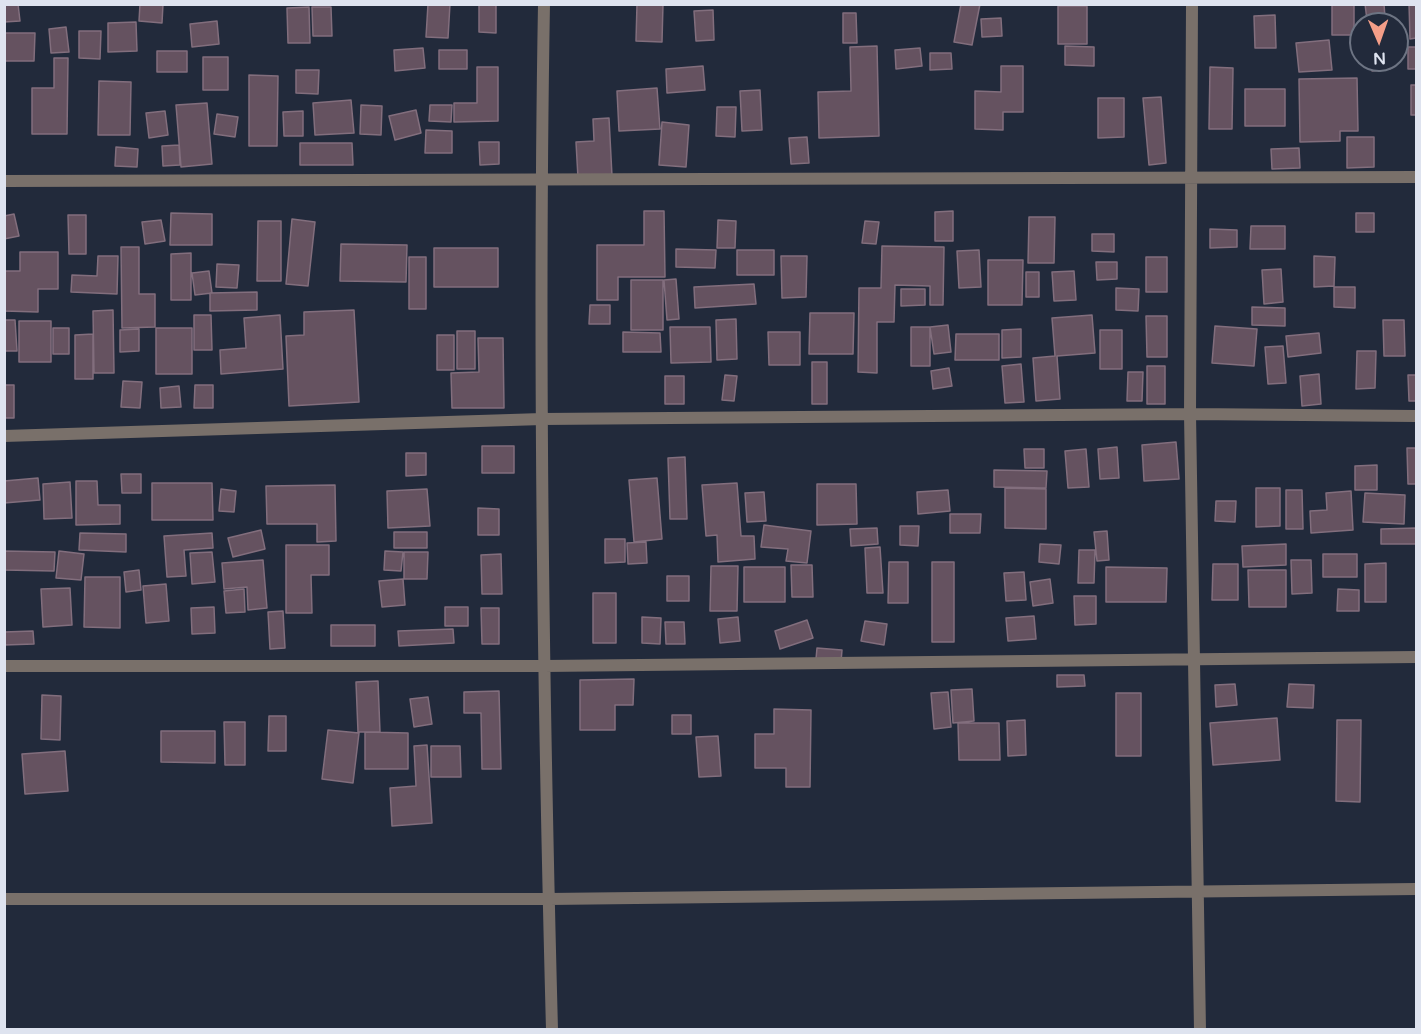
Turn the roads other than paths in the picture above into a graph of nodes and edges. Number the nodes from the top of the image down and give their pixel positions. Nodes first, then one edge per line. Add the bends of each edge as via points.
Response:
1 (544, 4) edge
2 (1192, 4) edge
3 (1416, 177) edge
4 (1191, 178) junction
5 (4, 180) edge
6 (541, 180) junction
7 (1190, 414) junction
8 (1416, 416) edge
9 (542, 418) junction
10 (4, 436) edge
11 (1416, 657) edge
12 (1195, 658) junction
13 (4, 666) edge
14 (544, 666) junction
15 (1416, 889) edge
16 (1198, 891) junction
17 (4, 899) edge
18 (549, 899) junction
19 (552, 1029) edge
20 (1200, 1029) edge

1 - 6 street
2 - 4 street
3 - 4 street
4 - 6 street
4 - 7 street
5 - 6 street
6 - 9 street
7 - 8 street
7 - 9 street
7 - 12 street
9 - 10 street
9 - 14 street
11 - 12 street
12 - 14 street
12 - 16 street
13 - 14 street
14 - 18 street
15 - 16 street
16 - 18 street
16 - 20 street
17 - 18 street
18 - 19 street

